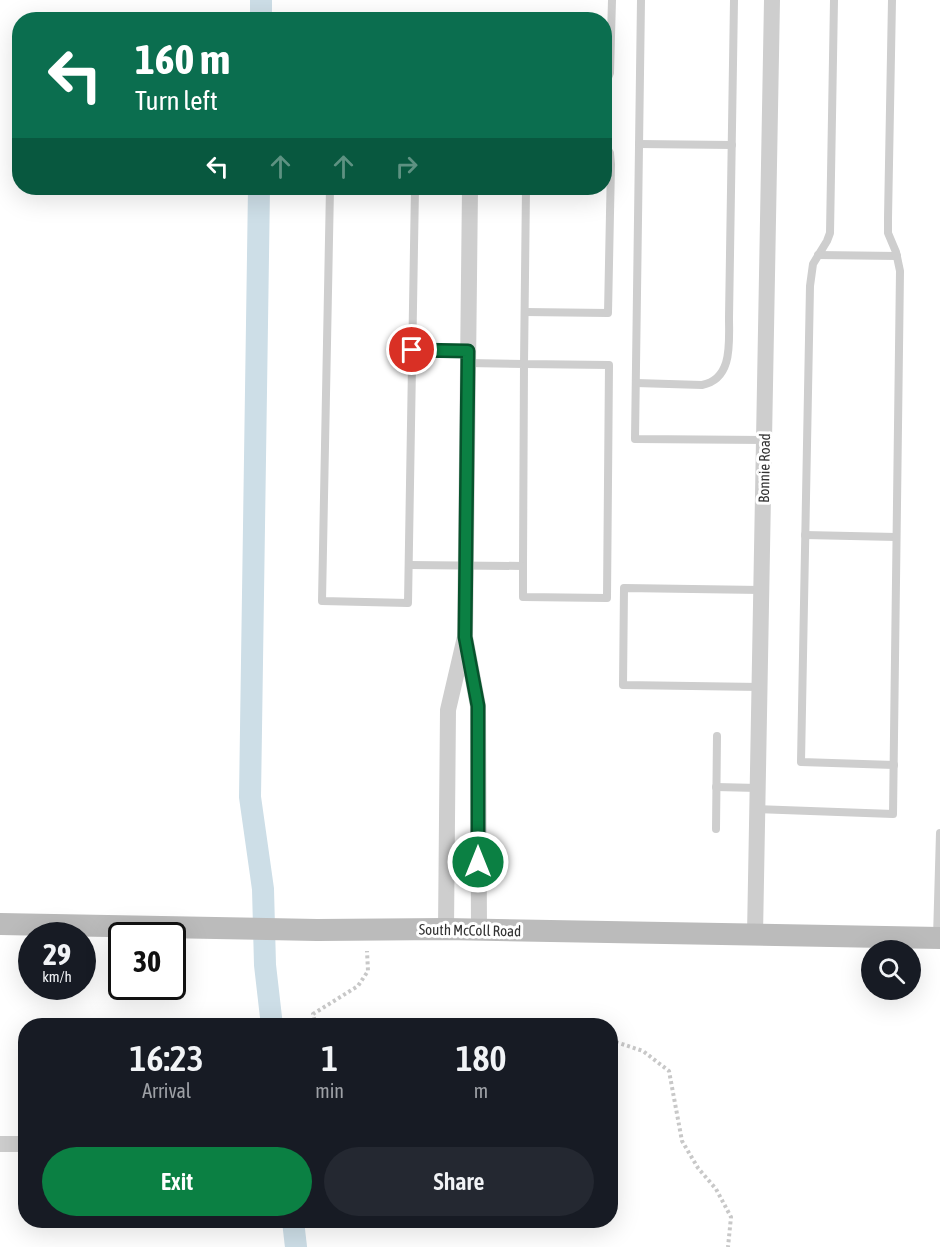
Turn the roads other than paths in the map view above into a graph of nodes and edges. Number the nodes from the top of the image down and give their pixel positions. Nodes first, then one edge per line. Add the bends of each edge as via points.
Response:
1 (641, 0) edge
2 (734, 0) edge
3 (772, 0) edge
4 (834, 0) edge
5 (892, 0) edge
6 (639, 144) junction
7 (732, 145) junction
8 (330, 195) edge
9 (415, 195) edge
10 (470, 195) edge
11 (526, 195) edge
12 (610, 195) edge
13 (818, 255) junction
14 (897, 256) junction
15 (525, 312) junction
16 (412, 350) junction
17 (468, 357) junction
18 (524, 364) junction
19 (636, 382) junction
20 (764, 440) junction
21 (805, 535) junction
22 (896, 537) junction
23 (409, 565) junction
24 (466, 566) junction
25 (523, 566) junction
26 (761, 590) junction
27 (465, 637) junction
28 (760, 687) junction
29 (717, 736) dead end
30 (894, 765) junction
31 (716, 787) junction
32 (758, 788) junction
33 (757, 809) junction
34 (716, 830) dead end
35 (940, 833) edge
36 (0, 924) edge
37 (446, 929) junction
38 (479, 930) junction
39 (755, 936) junction
40 (939, 938) edge
41 (0, 1144) edge
42 (18, 1144) edge

1 - 6 lane
2 - 7 lane
3 - 20 street, Bonnie Road
4 - 13 lane via 830,232
5 - 14 lane via 888,233
6 - 7 lane
6 - 19 lane
7 - 19 lane via 727,362 718,378 710,383
8 - 23 lane via 322,601 408,603
9 - 16 lane
10 - 17 street
11 - 15 lane
12 - 15 lane via 608,313
13 - 14 lane
13 - 21 lane via 810,286
14 - 22 lane via 900,271
15 - 18 lane
16 - 17 lane
16 - 23 lane
17 - 18 lane
17 - 24 street
18 - 25 lane
18 - 25 lane via 609,364 607,598 523,597
19 - 20 lane via 635,439
20 - 26 street, Bonnie Road
21 - 22 lane
21 - 30 lane via 801,762
22 - 30 lane
23 - 24 lane
24 - 25 lane
24 - 27 street
26 - 28 street, Bonnie Road
26 - 28 lane via 624,588 622,685
27 - 37 street via 448,710
27 - 38 street via 478,706
28 - 32 street, Bonnie Road
29 - 31 lane
30 - 33 lane via 893,813
31 - 32 lane
31 - 34 lane
32 - 33 street, Bonnie Road
33 - 39 street, Bonnie Road
35 - 40 lane
36 - 37 main road, South McColl Road
37 - 38 main road, South McColl Road
38 - 39 main road, South McColl Road
39 - 40 main road, South McColl Road
41 - 42 street

